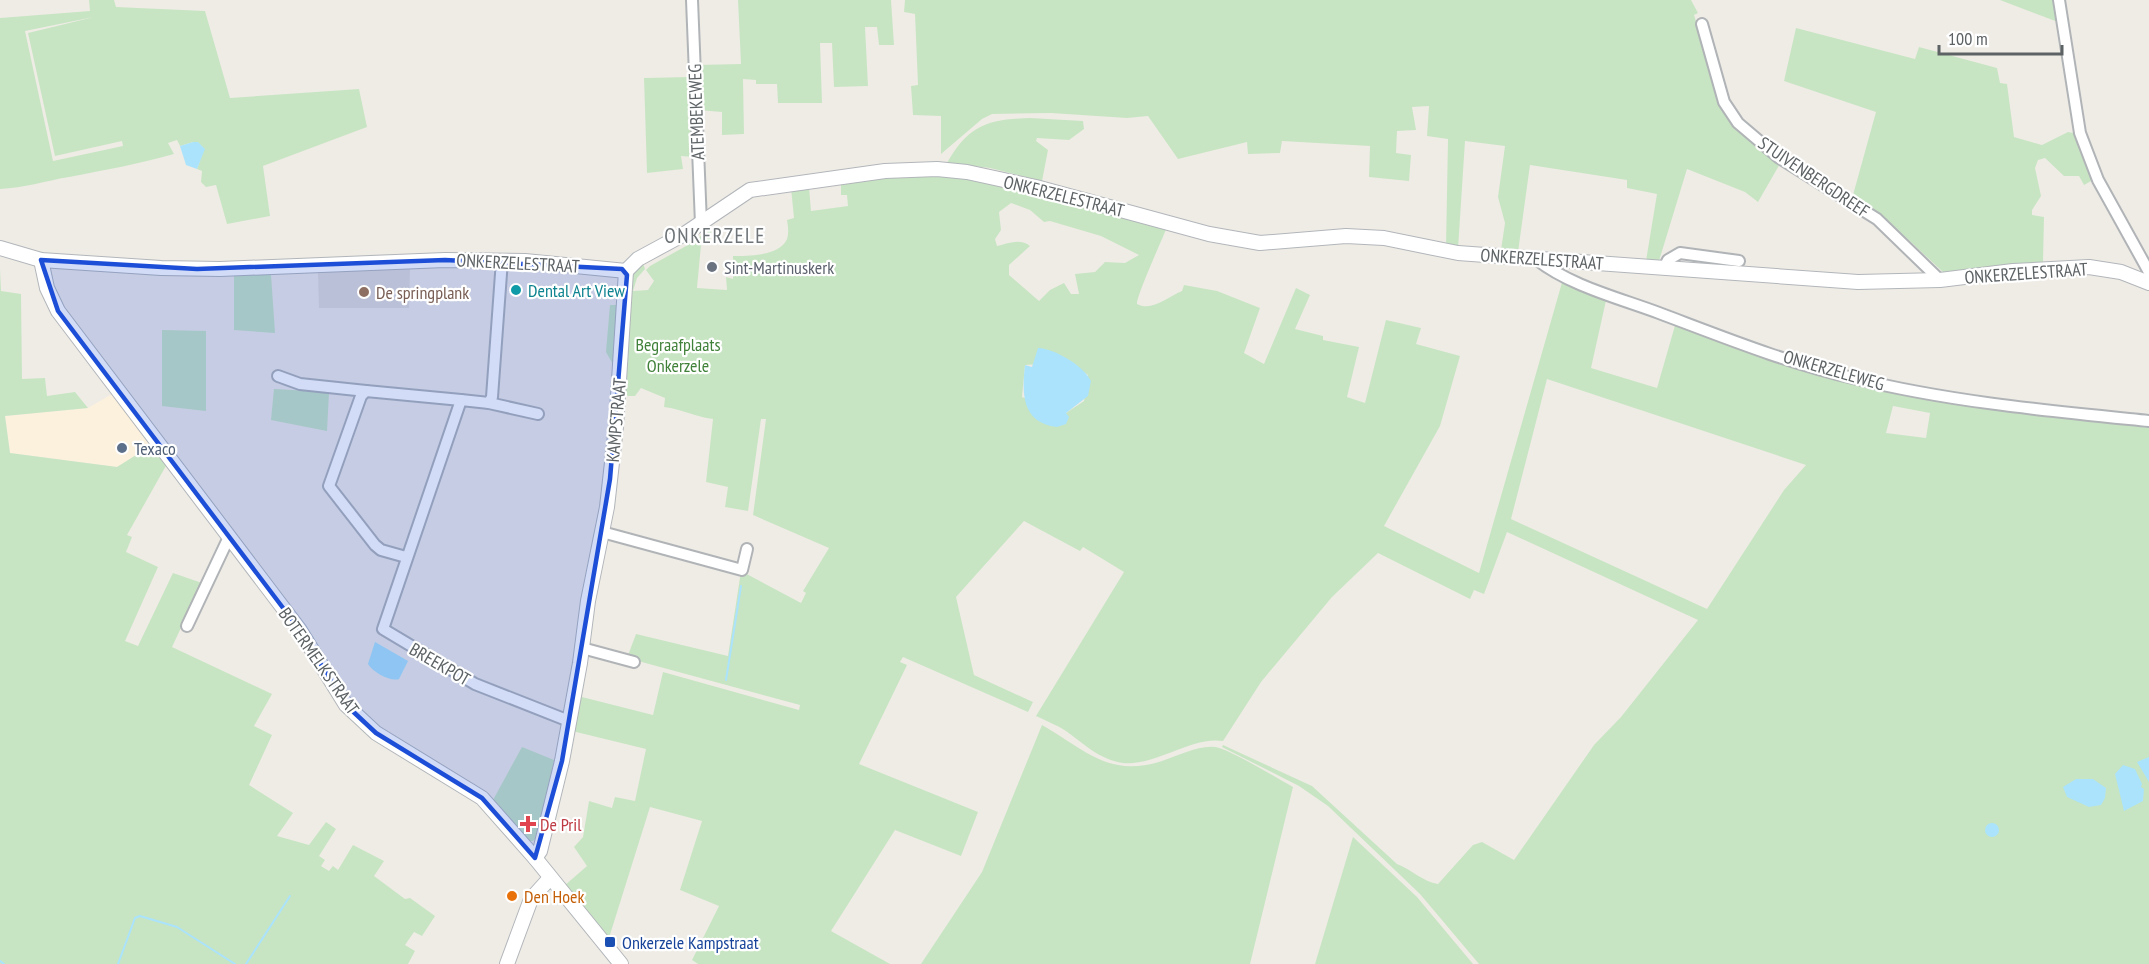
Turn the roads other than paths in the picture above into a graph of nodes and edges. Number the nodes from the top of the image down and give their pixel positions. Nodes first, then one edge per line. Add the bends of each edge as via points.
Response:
1 (692, 0) edge
2 (2059, 0) edge
3 (1702, 24) dead end
4 (701, 224) junction
5 (0, 248) edge
6 (1536, 259) junction
7 (41, 260) junction
8 (502, 260) junction
9 (1739, 261) dead end
10 (1664, 268) junction
11 (627, 271) junction
12 (2149, 272) edge
13 (1940, 280) junction
14 (2149, 283) edge
15 (278, 376) dead end
16 (366, 391) junction
17 (461, 400) junction
18 (489, 403) junction
19 (538, 414) dead end
20 (2149, 421) edge
21 (602, 532) junction
22 (229, 537) junction
23 (747, 549) dead end
24 (406, 557) junction
25 (187, 626) dead end
26 (582, 648) junction
27 (634, 662) dead end
28 (569, 721) junction
29 (535, 858) junction
30 (550, 878) junction
31 (507, 964) edge
32 (621, 964) edge

1 - 4 street, ATEMBEKEWEG
2 - 12 street via 2080,133 2098,180
3 - 13 street, STUIVENBERGDREEF via 1724,102 1738,123 1778,157 1877,219
4 - 6 street, ONKERZELESTRAAT via 750,190 885,171 937,169 1036,187 1247,241 1384,238 1458,253
4 - 11 street, ONKERZELESTRAAT via 638,259
5 - 7 street, ONKERZELESTRAAT
6 - 10 street, ONKERZELESTRAAT
6 - 20 street, ONKERZELEWEG via 1549,270 1616,297 1852,378 2021,408
7 - 8 street, ONKERZELESTRAAT via 197,269
7 - 22 street, BOTERMELKSTRAAT via 47,288 58,311
8 - 11 street, ONKERZELESTRAAT
8 - 18 street
9 - 10 street via 1680,253 1668,260
10 - 13 street, ONKERZELESTRAAT via 1858,282
11 - 21 street, KAMPSTRAAT via 616,427
13 - 14 street, ONKERZELESTRAAT via 2089,267 2121,272
15 - 16 street via 300,384
16 - 17 street
16 - 24 street via 329,486 375,545
17 - 18 street
17 - 24 street, BREEKPOT
18 - 19 street
21 - 23 street via 742,570
21 - 26 street, KAMPSTRAAT
22 - 25 street
22 - 29 street, BOTERMELKSTRAAT via 299,628 354,714 376,733 482,798
24 - 28 street, BREEKPOT via 383,629 475,684
26 - 27 street
26 - 28 street, KAMPSTRAAT
28 - 29 street, KAMPSTRAAT via 555,794
29 - 30 street, BOTERMELKSTRAAT
30 - 31 street via 531,899
30 - 32 street, BOTERMELKSTRAAT

